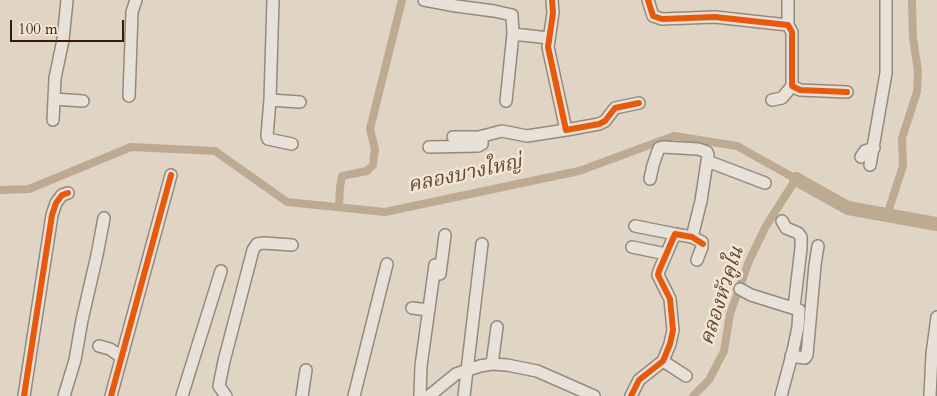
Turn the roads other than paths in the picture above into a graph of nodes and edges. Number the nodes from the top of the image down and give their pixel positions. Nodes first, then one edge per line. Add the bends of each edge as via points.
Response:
1 (67, 0) edge
2 (136, 0) edge
3 (273, 0) edge
4 (424, 0) edge
5 (552, 0) edge
6 (648, 0) edge
7 (788, 0) edge
8 (886, 0) edge
9 (788, 25) junction
10 (512, 34) junction
11 (549, 38) junction
12 (130, 78) junction
13 (142, 78) dead end
14 (792, 86) junction
15 (847, 92) dead end
16 (129, 96) dead end
17 (54, 99) junction
18 (270, 100) junction
19 (772, 100) dead end
20 (83, 101) dead end
21 (506, 101) dead end
22 (300, 102) dead end
23 (639, 103) dead end
24 (53, 120) dead end
25 (566, 130) junction
26 (482, 136) junction
27 (452, 137) dead end
28 (292, 144) dead end
29 (429, 147) dead end
30 (874, 148) junction
31 (861, 157) dead end
32 (707, 161) junction
33 (870, 165) dead end
34 (172, 175) dead end
35 (650, 179) dead end
36 (765, 183) dead end
37 (68, 193) dead end
38 (104, 218) dead end
39 (782, 221) dead end
40 (636, 226) dead end
41 (675, 234) junction
42 (445, 235) dead end
43 (692, 237) junction
44 (482, 244) dead end
45 (292, 246) dead end
46 (818, 246) dead end
47 (632, 247) dead end
48 (666, 254) junction
49 (697, 260) dead end
50 (387, 264) dead end
51 (435, 265) dead end
52 (221, 271) dead end
53 (740, 289) dead end
54 (794, 307) junction
55 (412, 308) dead end
56 (429, 310) junction
57 (937, 317) edge
58 (497, 327) dead end
59 (426, 336) junction
60 (99, 346) dead end
61 (792, 356) junction
62 (121, 357) junction
63 (663, 361) junction
64 (492, 364) junction
65 (468, 369) junction
66 (306, 370) dead end
67 (686, 376) dead end
68 (24, 396) edge
69 (64, 396) edge
70 (112, 396) edge
71 (182, 396) edge
72 (226, 396) edge
73 (302, 396) edge
74 (354, 396) edge
75 (420, 396) edge
76 (429, 396) edge
77 (464, 396) edge
78 (594, 396) edge
79 (632, 396) edge
80 (781, 396) edge
81 (930, 396) edge

1 - 17 street
2 - 12 street via 132,12
3 - 18 street
4 - 10 street via 510,14
5 - 11 street
6 - 9 street via 653,16 662,19 715,17
7 - 9 street
8 - 30 street via 886,73
9 - 14 street via 792,32
10 - 11 street
10 - 21 street
11 - 25 street via 550,60
12 - 13 street
12 - 16 street
14 - 15 street via 800,90
14 - 19 street via 782,98
17 - 20 street
17 - 24 street
18 - 22 street
18 - 28 street via 268,139
23 - 25 street via 615,108 599,124
25 - 26 street via 527,136 502,131
26 - 27 street
26 - 29 street via 482,144 478,146
30 - 31 street
30 - 33 street
32 - 35 street via 708,155 704,150 659,148
32 - 36 street
32 - 43 street
34 - 62 street
37 - 68 street via 56,203 52,215
38 - 69 street via 75,360
39 - 54 street via 786,228 801,237
40 - 41 street
41 - 43 street
41 - 48 street
42 - 59 street via 432,335
43 - 49 street via 703,244
44 - 65 street
45 - 72 street via 264,243 257,244 253,250 219,386
46 - 61 street via 807,355 805,358
47 - 48 street
48 - 63 street via 658,275 670,299 672,330
50 - 74 street
51 - 56 street
52 - 71 street
53 - 54 street via 750,295
54 - 61 street via 800,312
55 - 56 street
56 - 59 street
57 - 81 street
58 - 64 street
59 - 75 street
60 - 62 street
61 - 80 street
62 - 70 street
63 - 67 street
63 - 79 street via 640,380
64 - 65 street
64 - 78 street via 537,371
65 - 76 street via 456,374
65 - 77 street
66 - 73 street

